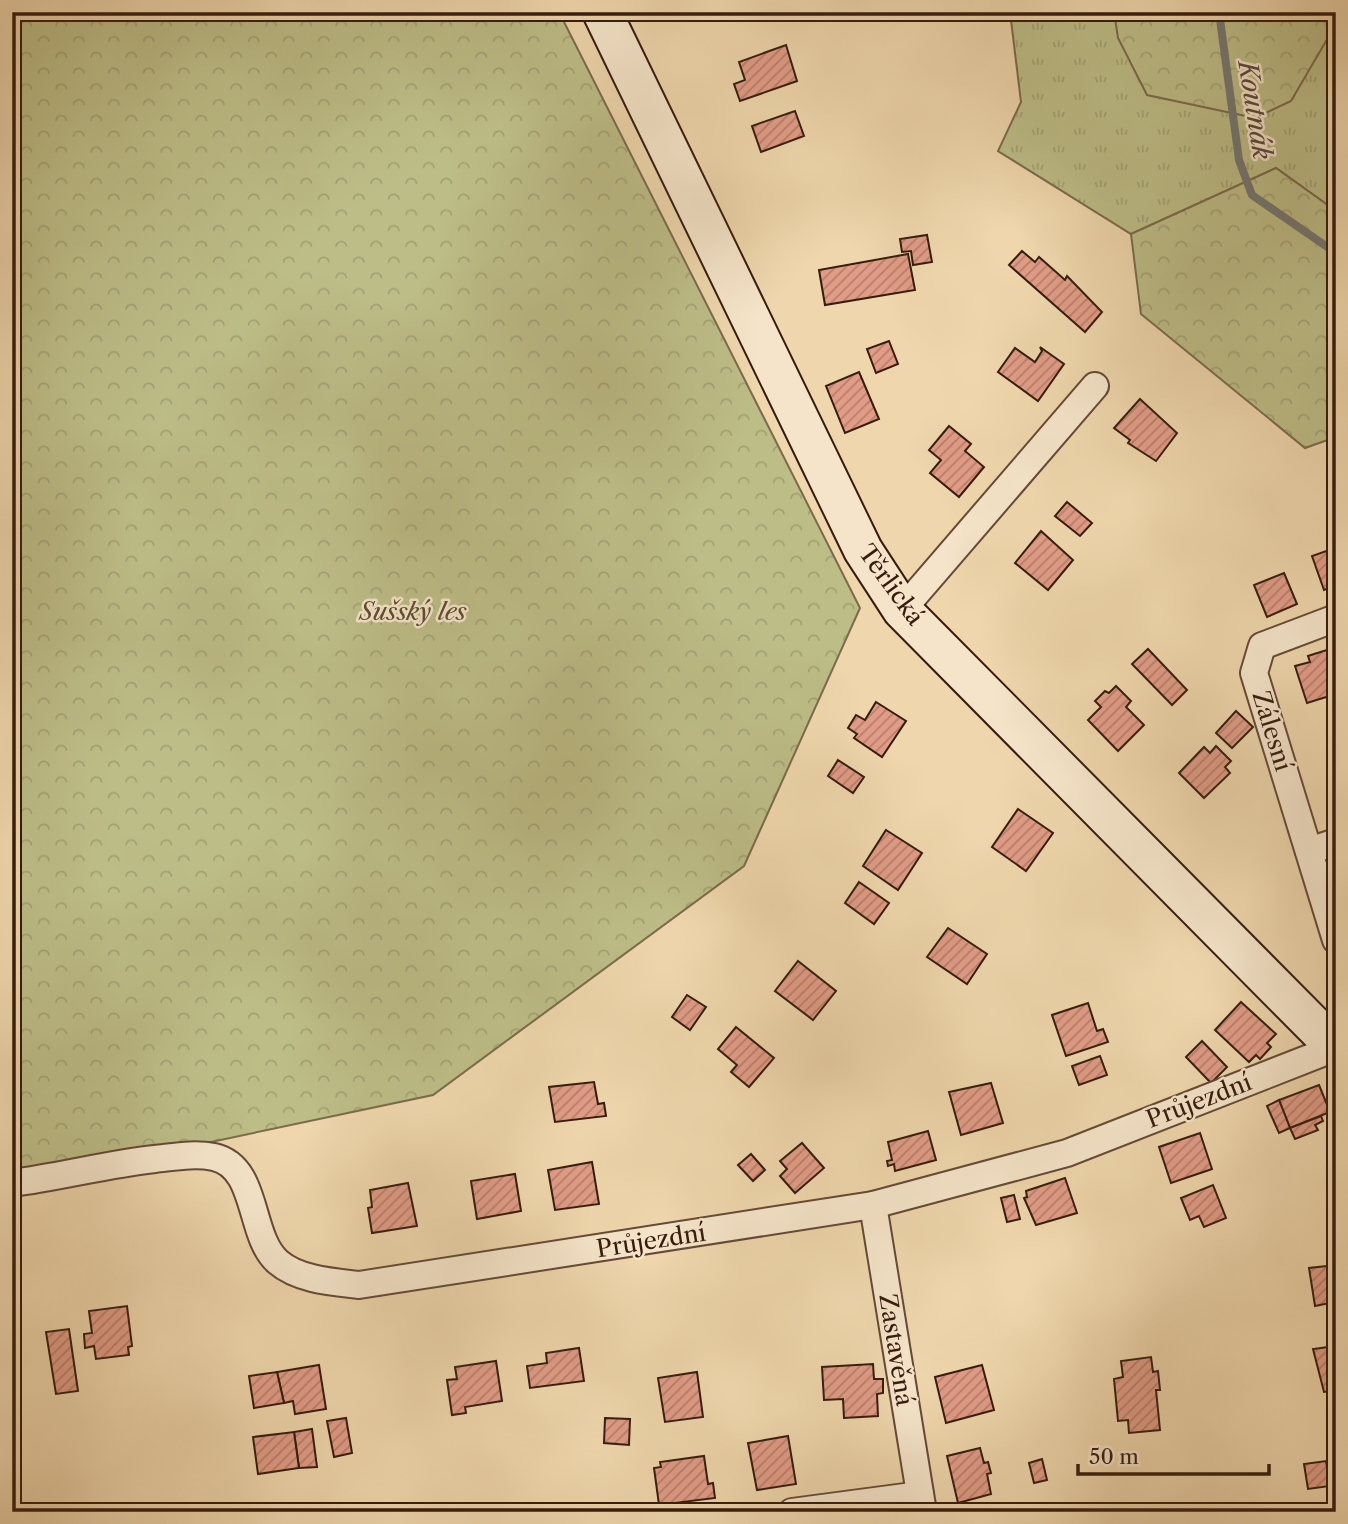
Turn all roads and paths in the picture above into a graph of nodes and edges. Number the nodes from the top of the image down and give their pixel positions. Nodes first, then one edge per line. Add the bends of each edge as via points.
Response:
1 (602, 12) edge
2 (1095, 386) dead end
3 (902, 610) junction
4 (1336, 618) edge
5 (1336, 842) edge
6 (1308, 851) junction
7 (1336, 940) edge
8 (1335, 1048) edge
9 (12, 1183) edge
10 (873, 1205) junction
11 (921, 1503) edge
12 (792, 1512) edge

1 - 3 main road, Těrlická via 863,550
2 - 3 street
3 - 8 main road, Těrlická
4 - 6 street, Zálesní via 1262,646 1254,673
5 - 6 street
6 - 7 street, Zálesní
8 - 10 street, Průjezdní via 1066,1153
9 - 10 street, Průjezdní via 110,1164 191,1155 217,1157 238,1172 259,1235 279,1264 301,1274 359,1285
10 - 11 street, Zastavěná
11 - 12 street, Zastavěná

